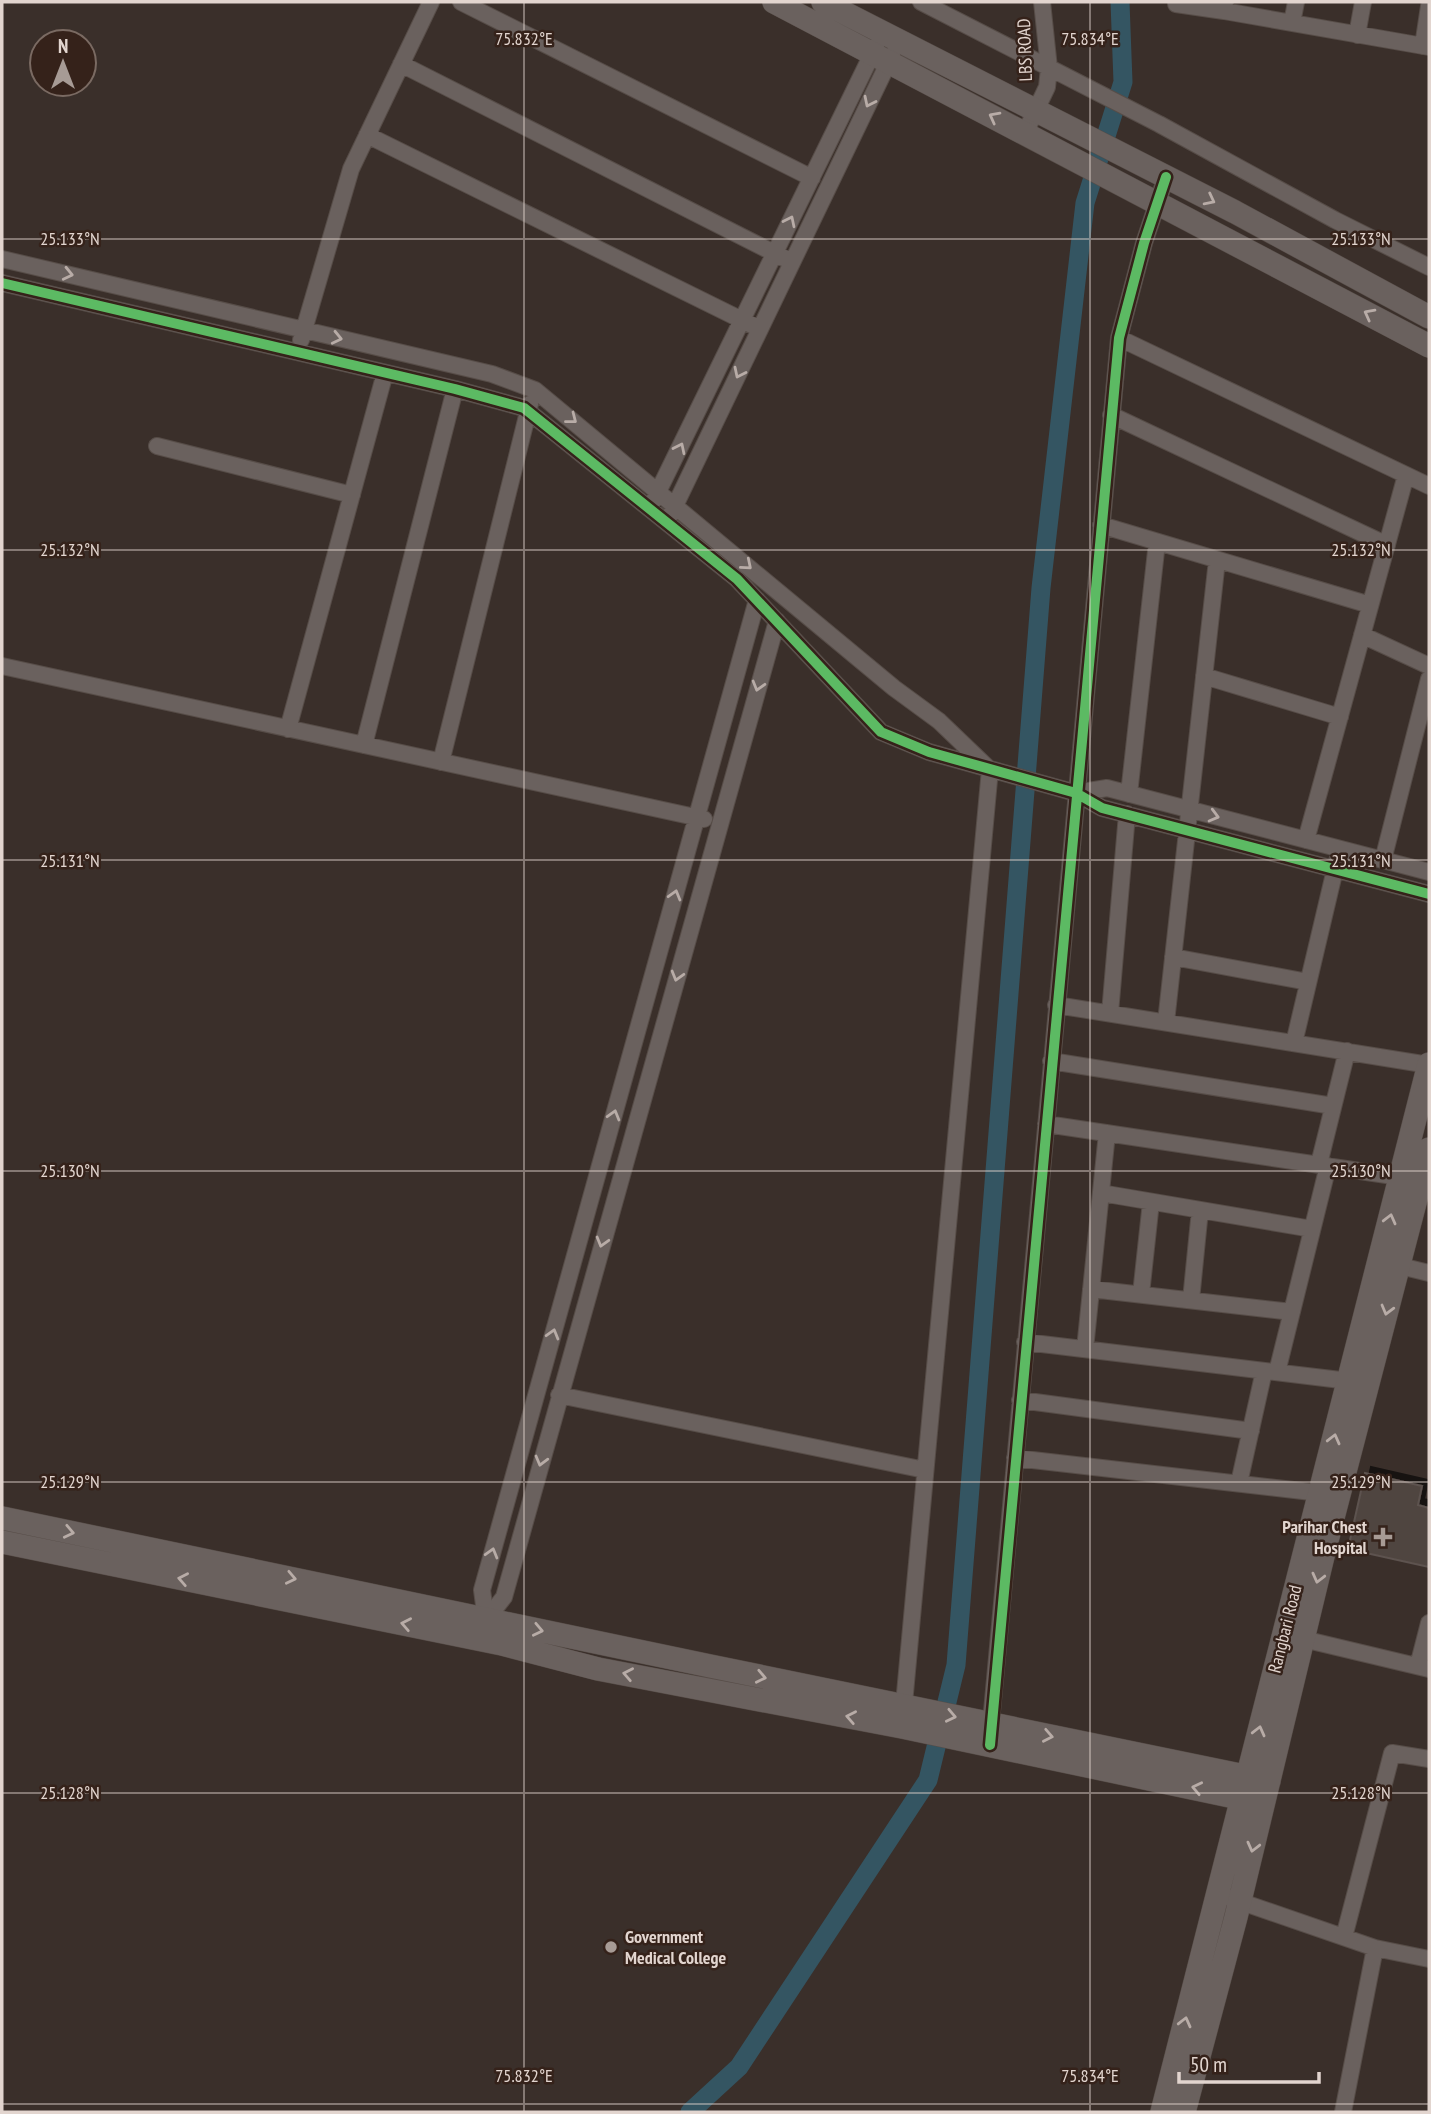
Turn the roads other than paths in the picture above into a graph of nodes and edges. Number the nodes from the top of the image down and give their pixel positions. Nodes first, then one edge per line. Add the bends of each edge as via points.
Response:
1 (431, 2) edge
2 (461, 2) edge
3 (774, 2) edge
4 (823, 2) edge
5 (921, 2) edge
6 (1042, 2) edge
7 (1176, 2) edge
8 (1296, 2) edge
9 (1363, 2) edge
10 (1429, 6) edge
11 (1224, 7) edge
12 (1292, 23) junction
13 (1357, 35) junction
14 (891, 36) junction
15 (1426, 47) edge
16 (880, 58) junction
17 (401, 65) junction
18 (1049, 68) junction
19 (1037, 111) junction
20 (1025, 134) junction
21 (367, 135) junction
22 (1166, 177) junction
23 (811, 178) junction
24 (1157, 203) junction
25 (775, 253) junction
26 (2, 259) edge
27 (792, 262) junction
28 (1429, 267) edge
29 (2, 284) edge
30 (1429, 317) edge
31 (742, 320) junction
32 (760, 329) junction
33 (303, 330) junction
34 (1119, 338) junction
35 (1429, 346) edge
36 (299, 353) junction
37 (385, 373) junction
38 (455, 389) junction
39 (535, 390) junction
40 (528, 411) junction
41 (1111, 415) junction
42 (156, 446) dead end
43 (1406, 475) junction
44 (1429, 486) edge
45 (659, 491) junction
46 (352, 495) junction
47 (676, 505) junction
48 (650, 509) junction
49 (667, 522) junction
50 (1101, 525) junction
51 (1157, 542) junction
52 (1387, 545) junction
53 (1217, 560) junction
54 (757, 600) junction
55 (1370, 605) junction
56 (777, 621) junction
57 (1362, 635) junction
58 (2, 666) edge
59 (1429, 666) edge
60 (1204, 676) junction
61 (1429, 679) edge
62 (1339, 717) junction
63 (288, 729) junction
64 (364, 745) junction
65 (441, 762) junction
66 (998, 771) junction
67 (1076, 793) junction
68 (1129, 794) junction
69 (1188, 809) junction
70 (1127, 814) junction
71 (696, 818) junction
72 (720, 822) junction
73 (1186, 830) junction
74 (1306, 840) junction
75 (1339, 848) junction
76 (1383, 860) junction
77 (1335, 869) junction
78 (1429, 872) edge
79 (1429, 894) edge
80 (1173, 957) junction
81 (1308, 982) junction
82 (1056, 1005) junction
83 (1110, 1013) junction
84 (1166, 1022) junction
85 (1294, 1043) junction
86 (1347, 1051) junction
87 (1051, 1061) junction
88 (1429, 1064) edge
89 (1333, 1106) junction
90 (1046, 1124) junction
91 (1107, 1133) junction
92 (1429, 1149) edge
93 (1324, 1165) junction
94 (1400, 1177) junction
95 (1101, 1193) junction
96 (591, 1197) junction
97 (1151, 1202) junction
98 (613, 1204) junction
99 (1200, 1210) junction
100 (1312, 1229) junction
101 (1389, 1264) junction
102 (1429, 1273) edge
103 (1091, 1289) junction
104 (1142, 1294) junction
105 (1191, 1300) junction
106 (1292, 1312) junction
107 (1026, 1342) junction
108 (1086, 1349) junction
109 (1270, 1371) junction
110 (1349, 1381) junction
111 (559, 1395) junction
112 (1020, 1400) junction
113 (1251, 1431) junction
114 (1015, 1458) junction
115 (925, 1470) junction
116 (1239, 1483) junction
117 (1320, 1493) junction
118 (2, 1518) edge
119 (2, 1542) edge
120 (486, 1619) junction
121 (1429, 1623) edge
122 (1303, 1639) junction
123 (1423, 1668) edge
124 (911, 1718) junction
125 (984, 1734) junction
126 (1429, 1759) edge
127 (1255, 1790) junction
128 (1228, 1898) junction
129 (1344, 1937) junction
130 (1376, 1948) junction
131 (1429, 1957) edge
132 (1162, 2112) edge
133 (1184, 2112) edge
134 (1343, 2112) edge

1 - 17 street
2 - 23 street
3 - 16 street
4 - 14 street
5 - 18 street
6 - 18 street, LBS ROAD
7 - 11 street
8 - 12 street
9 - 13 street
10 - 15 street
11 - 12 street
12 - 13 street
13 - 15 street
14 - 16 street
14 - 19 street
20 -> 16 street
16 - 23 street
16 -> 27 street
17 - 21 street
17 - 25 street
18 - 19 street, LBS ROAD
18 - 28 street
19 - 20 street, LBS ROAD
19 - 22 street
20 - 24 street
21 - 31 street
21 - 33 street via 351,169
22 - 24 street
22 -> 30 street
25 -> 23 street
24 - 34 street
35 -> 24 street
25 - 27 street
25 - 31 street
26 -> 33 street
27 - 32 street
29 - 36 street
31 - 32 street
45 -> 31 street
32 -> 47 street
33 - 36 street
33 -> 39 street via 492,374
34 - 41 street
34 - 43 street
36 - 37 street
37 - 38 street
37 - 46 street
38 - 40 street
38 - 64 street
39 - 40 street
39 -> 45 street
40 - 48 street
40 - 65 street
41 - 50 street
41 - 52 street
42 - 46 street
43 - 44 street
43 - 52 street
45 - 47 street
45 - 48 street
46 - 63 street
47 - 49 street
47 -> 66 street
48 - 49 street
49 - 54 street
50 - 51 street
50 - 67 street
51 - 53 street
51 - 68 street
52 - 55 street
53 - 55 street
53 - 60 street
54 - 56 street
54 - 71 street
55 - 57 street
56 - 66 street via 881,732 929,752
56 -> 72 street
57 - 59 street
57 - 62 street
58 - 63 street
60 - 62 street
60 - 69 street
61 - 76 street
62 - 74 street
63 - 64 street
64 - 65 street
65 - 71 street
66 - 67 street
66 - 115 street
67 - 68 street via 1107,788
67 - 70 street via 1102,808
67 - 82 street
68 - 69 street
69 - 73 street
69 -> 74 street
70 - 73 street
70 - 83 street
71 - 72 street
96 -> 71 street
72 -> 98 street
73 - 77 street
73 - 80 street
74 - 75 street
75 - 76 street
75 - 77 street
76 - 78 street
77 - 79 street
77 - 81 street
80 - 81 street
80 - 84 street
81 - 85 street
82 - 83 street
82 - 87 street
83 - 84 street
84 - 85 street
85 - 86 street
86 - 88 street
86 - 89 street
87 - 89 street
87 - 90 street
88 - 94 street, Rangbari Road
89 - 93 street
90 - 91 street
90 - 107 street
91 - 93 street
91 - 95 street
92 - 101 street, Rangbari Road
93 - 94 street
93 - 100 street
101 -> 94 street, Rangbari Road
95 - 97 street
95 - 103 street
96 - 98 street
120 -> 96 street via 482,1590
97 - 99 street
97 - 104 street
98 -> 111 street
99 - 100 street
99 - 105 street
100 - 106 street
101 - 102 street
101 - 110 street, Rangbari Road
101 -> 122 street, Rangbari Road
103 - 104 street
103 - 108 street
104 - 105 street
105 - 106 street
106 - 109 street
107 - 108 street
107 - 112 street
108 - 109 street
109 - 110 street
109 - 113 street
117 -> 110 street, Rangbari Road
111 - 115 street
111 -> 120 street via 504,1597
112 - 113 street
112 - 114 street
113 - 116 street
114 - 116 street
114 - 125 street
115 - 124 street
116 - 117 street
127 -> 117 street, Rangbari Road
118 -> 120 street
124 -> 119 street via 598,1669 502,1644
120 -> 124 street
121 - 123 street
122 - 123 street
122 - 127 street, Rangbari Road
124 - 125 street
125 - 127 street
126 - 129 street via 1392,1753
127 - 128 street, Rangbari Road
128 - 129 street
132 -> 128 street, Rangbari Road
128 - 133 street, Rangbari Road
129 - 130 street
130 - 131 street
130 - 134 street

